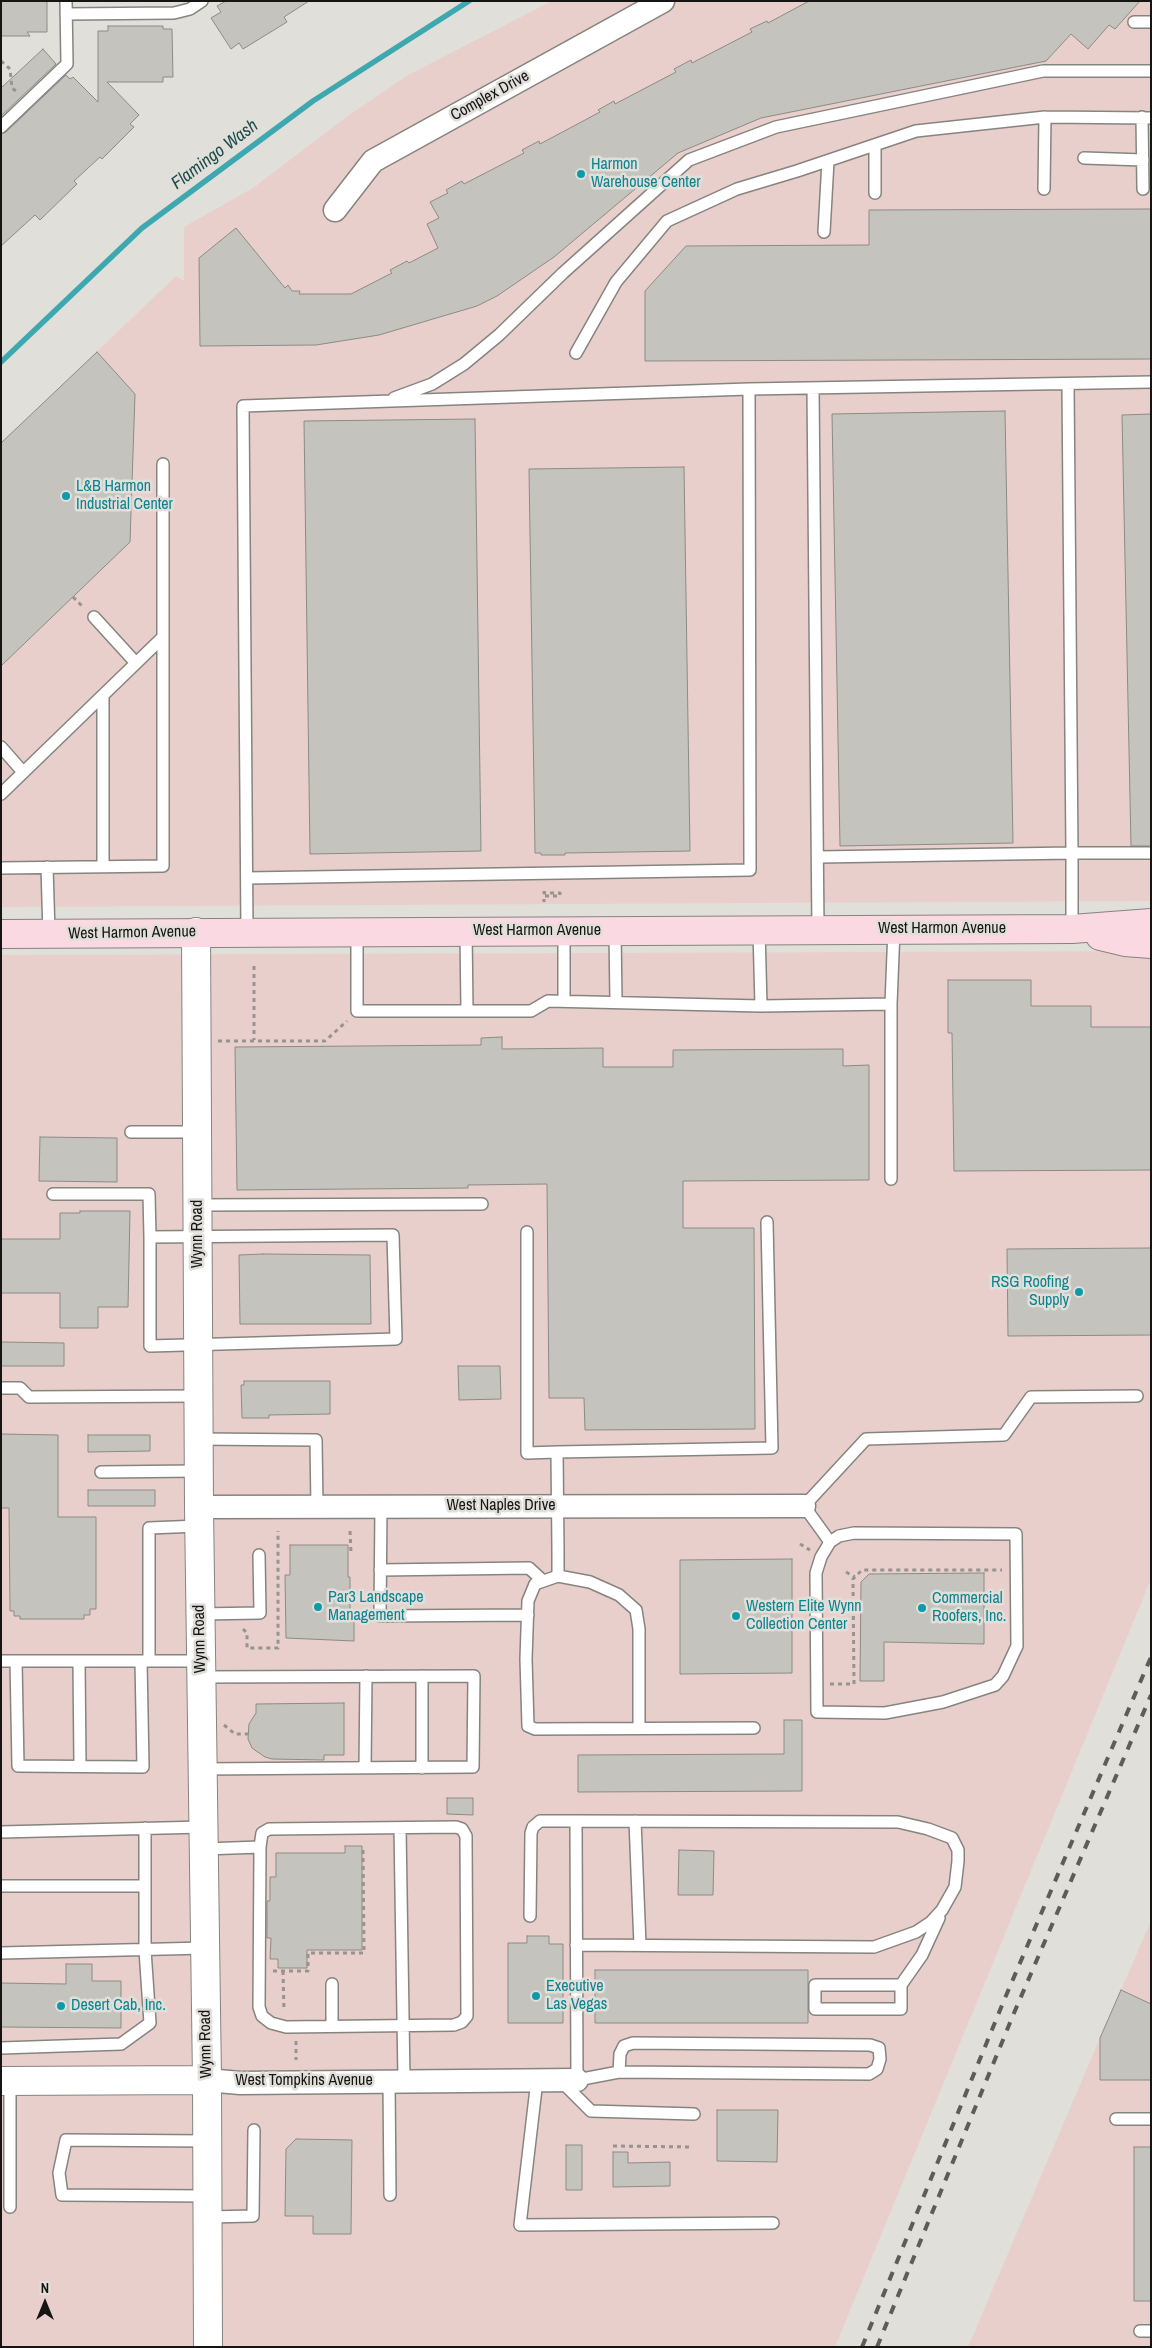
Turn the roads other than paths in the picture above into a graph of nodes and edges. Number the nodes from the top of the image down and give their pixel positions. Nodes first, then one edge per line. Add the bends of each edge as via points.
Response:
1 (66, 1) edge
2 (202, 1) edge
3 (663, 1) edge
4 (66, 14) junction
5 (1134, 22) dead end
6 (1151, 22) edge
7 (1151, 71) edge
8 (1044, 117) junction
9 (1146, 117) edge
10 (1, 127) edge
11 (875, 145) junction
12 (1084, 158) dead end
13 (1143, 160) junction
14 (828, 161) junction
15 (1044, 189) dead end
16 (1143, 189) dead end
17 (875, 193) dead end
18 (335, 210) dead end
19 (824, 232) dead end
20 (576, 353) dead end
21 (1151, 382) edge
22 (1068, 384) junction
23 (813, 388) junction
24 (749, 389) junction
25 (386, 401) junction
26 (163, 464) dead end
27 (94, 617) dead end
28 (162, 638) junction
29 (136, 663) junction
30 (103, 695) junction
31 (1, 747) edge
32 (23, 772) junction
33 (1, 794) edge
34 (1072, 853) junction
35 (1151, 853) edge
36 (818, 857) junction
37 (103, 866) junction
38 (48, 867) junction
39 (1, 868) edge
40 (247, 878) junction
41 (1151, 923) edge
42 (894, 929) junction
43 (1072, 929) junction
44 (615, 930) junction
45 (759, 930) junction
46 (818, 930) junction
47 (358, 931) junction
48 (466, 931) junction
49 (564, 931) junction
50 (196, 932) junction
51 (247, 932) junction
52 (1, 934) edge
53 (50, 934) junction
54 (1151, 944) edge
55 (564, 1001) junction
56 (616, 1002) junction
57 (891, 1004) junction
58 (761, 1006) junction
59 (466, 1012) junction
60 (131, 1132) dead end
61 (197, 1132) junction
62 (892, 1178) dead end
63 (53, 1194) dead end
64 (482, 1204) dead end
65 (197, 1205) junction
66 (767, 1222) dead end
67 (526, 1232) dead end
68 (198, 1236) junction
69 (150, 1237) junction
70 (198, 1345) junction
71 (1, 1388) edge
72 (198, 1396) junction
73 (1137, 1396) dead end
74 (198, 1439) junction
75 (557, 1452) junction
76 (198, 1471) junction
77 (101, 1472) dead end
78 (557, 1505) junction
79 (381, 1506) junction
80 (804, 1506) junction
81 (317, 1507) junction
82 (199, 1517) junction
83 (830, 1542) junction
84 (259, 1555) dead end
85 (380, 1570) junction
86 (558, 1576) junction
87 (543, 1581) junction
88 (200, 1614) junction
89 (528, 1615) junction
90 (1, 1661) edge
91 (16, 1661) junction
92 (79, 1661) junction
93 (145, 1661) junction
94 (201, 1669) junction
95 (366, 1676) junction
96 (422, 1676) junction
97 (639, 1728) junction
98 (754, 1728) dead end
99 (80, 1766) junction
100 (365, 1768) junction
101 (422, 1768) junction
102 (202, 1769) junction
103 (576, 1821) junction
104 (635, 1821) junction
105 (145, 1828) junction
106 (400, 1828) junction
107 (1, 1832) edge
108 (204, 1838) junction
109 (260, 1847) junction
110 (1, 1886) edge
111 (145, 1886) junction
112 (947, 1901) junction
113 (530, 1916) dead end
114 (576, 1945) junction
115 (640, 1945) junction
116 (205, 1948) junction
117 (145, 1950) junction
118 (1, 1953) edge
119 (332, 1984) dead end
120 (901, 1986) junction
121 (332, 2026) junction
122 (403, 2026) junction
123 (1, 2048) edge
124 (619, 2072) junction
125 (207, 2080) junction
126 (537, 2080) junction
127 (569, 2080) junction
128 (6, 2081) edge
129 (396, 2081) junction
130 (694, 2114) dead end
131 (1116, 2119) dead end
132 (1151, 2119) edge
133 (254, 2130) dead end
134 (207, 2141) junction
135 (390, 2195) dead end
136 (10, 2207) dead end
137 (208, 2207) junction
138 (773, 2223) dead end
139 (208, 2347) edge

1 - 4 lane
2 - 4 lane via 190,9 174,13
3 - 18 street, Complex Drive via 373,161
4 - 10 lane via 67,64
5 - 6 lane
7 - 25 lane via 1043,71 776,126 688,160 464,364 432,384
8 - 9 lane
8 - 11 lane via 916,131
8 - 15 lane
9 - 13 lane
11 - 14 lane
11 - 17 lane
12 - 13 lane
13 - 16 lane
14 - 19 lane
14 - 20 lane via 737,188 667,222 616,282
21 - 22 lane
22 - 23 lane
22 - 34 lane
23 - 24 lane
23 - 36 lane
24 - 25 lane
24 - 40 lane via 750,870
25 - 40 lane via 243,406
26 - 28 lane
27 - 29 lane
28 - 29 lane
28 - 37 lane via 163,866
29 - 30 lane
30 - 32 lane
30 - 37 lane
31 - 32 lane
32 - 33 lane
34 - 35 lane
34 - 36 lane
34 - 43 lane
36 - 46 lane
37 - 38 lane
38 - 39 lane
38 - 53 lane
40 - 51 lane
41 - 43 main road, West Harmon Avenue
42 - 43 main road, West Harmon Avenue
42 - 46 main road, West Harmon Avenue
42 - 57 lane
43 - 54 main road, West Harmon Avenue via 1125,942
44 - 45 main road, West Harmon Avenue
44 - 49 main road, West Harmon Avenue
44 - 56 lane
45 - 46 main road, West Harmon Avenue
45 - 58 lane
47 - 48 main road, West Harmon Avenue
47 - 51 main road, West Harmon Avenue
47 - 59 lane via 358,1012
48 - 49 main road, West Harmon Avenue
48 - 59 lane
49 - 55 lane
50 - 51 main road, West Harmon Avenue
50 - 53 main road, West Harmon Avenue
50 - 61 street, Wynn Road
52 - 53 main road, West Harmon Avenue
55 - 56 lane
55 - 59 lane via 548,1000 531,1012
56 - 58 lane
57 - 58 lane
57 - 62 lane
60 - 61 lane
61 - 65 street, Wynn Road
63 - 69 lane via 149,1194
64 - 65 lane
65 - 68 street, Wynn Road
66 - 75 lane via 772,1448
67 - 75 lane via 527,1453
68 - 69 lane
68 - 70 street, Wynn Road
68 - 70 lane via 393,1235 396,1339
69 - 70 lane via 150,1346
70 - 72 street, Wynn Road
71 - 72 lane via 20,1388 29,1397
72 - 74 street, Wynn Road
73 - 80 lane via 1031,1397 1004,1435 866,1439
74 - 76 street, Wynn Road
74 - 81 lane via 316,1440
75 - 78 lane
76 - 77 lane
76 - 82 street, Wynn Road
78 - 79 street, West Naples Drive
78 - 80 street, West Naples Drive
78 - 86 lane
79 - 81 street, West Naples Drive
79 - 85 lane
80 - 83 lane
81 - 82 street, West Naples Drive
82 - 88 street, Wynn Road
82 - 93 lane via 149,1528
83 - 83 lane via 816,1573 817,1712 885,1714 943,1702 995,1685 1003,1676 1017,1646 1016,1534 854,1533
84 - 88 lane via 260,1614
85 - 87 lane via 529,1568
85 - 89 lane via 380,1616
86 - 87 lane
86 - 97 lane via 590,1582 619,1595 636,1610 639,1629
87 - 89 lane via 535,1584 528,1601
88 - 94 street, Wynn Road
89 - 97 lane via 528,1726 535,1729
90 - 91 lane
91 - 92 lane
91 - 99 lane via 18,1766
92 - 93 lane
92 - 99 lane
93 - 94 lane
93 - 99 lane via 143,1767
94 - 95 lane
94 - 102 street, Wynn Road
95 - 96 lane
95 - 100 lane
96 - 101 lane
96 - 101 lane via 474,1676 473,1767
97 - 98 lane
100 - 101 lane
100 - 102 lane
102 - 108 street, Wynn Road
103 - 104 lane
103 - 113 lane via 540,1821 533,1827
103 - 114 lane
104 - 112 lane via 898,1822 928,1829 952,1838 958,1850 955,1887
104 - 115 lane
105 - 107 lane
105 - 108 lane
105 - 111 lane
106 - 109 lane via 269,1829 262,1833
106 - 122 lane
106 - 122 lane via 456,1827 462,1829 466,1836 466,2016 454,2025
108 - 109 lane
108 - 116 street, Wynn Road
109 - 121 lane via 258,2007 262,2016 272,2023
110 - 111 lane
111 - 117 lane
112 - 115 lane via 931,1922 916,1932 874,1947
112 - 120 lane via 922,1955
114 - 115 lane
114 - 127 lane
116 - 117 lane
116 - 125 street, Wynn Road
117 - 118 lane
117 - 123 lane via 150,2023 122,2044
119 - 121 lane
120 - 120 lane via 901,2009 816,2009 815,1985
121 - 122 lane
122 - 129 lane
124 - 124 lane via 869,2074 878,2069 880,2059 879,2048 870,2045 633,2043 624,2046 620,2054
124 - 127 lane
125 - 128 street, West Tompkins Avenue
125 - 129 street, West Tompkins Avenue via 240,2083
125 - 134 street, Wynn Road
126 - 127 street, West Tompkins Avenue
126 - 129 street, West Tompkins Avenue
126 - 138 lane via 520,2225
127 - 130 lane via 591,2112
128 - 136 lane
129 - 135 lane
131 - 132 lane
133 - 137 lane via 253,2216
134 - 137 street, Wynn Road
134 - 137 lane via 66,2140 59,2172 62,2195
137 - 139 street, Wynn Road

